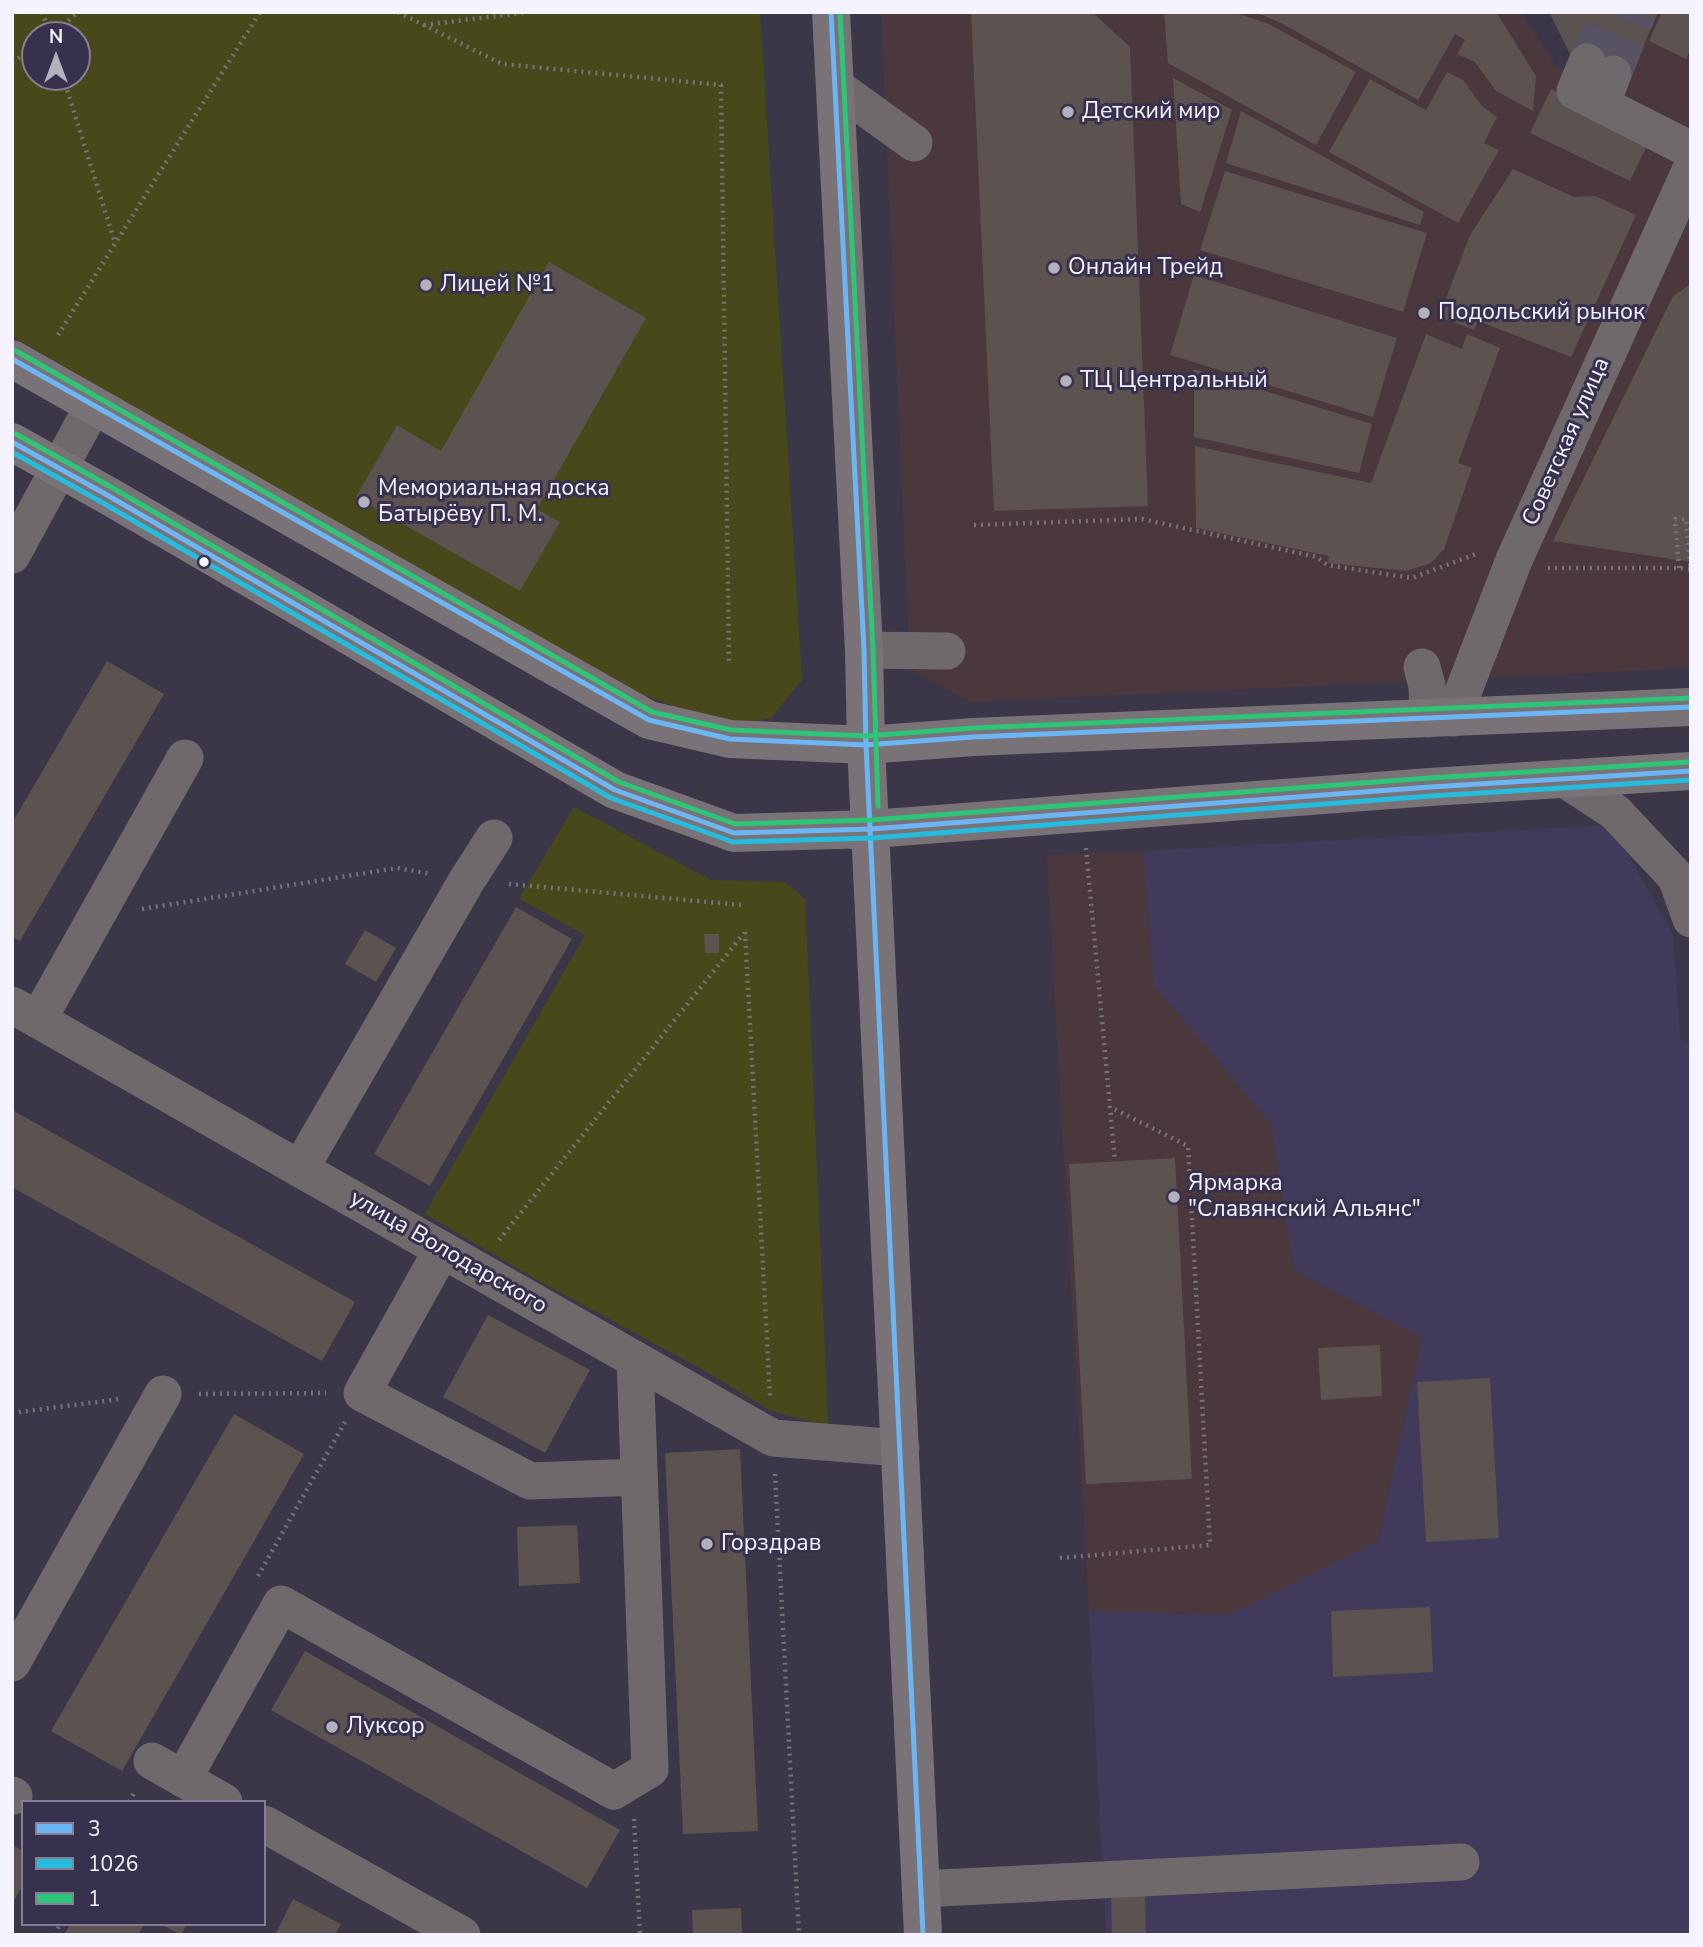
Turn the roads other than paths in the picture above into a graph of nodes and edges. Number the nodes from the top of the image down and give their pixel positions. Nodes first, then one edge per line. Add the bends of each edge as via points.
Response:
1 (831, 12) edge
2 (1601, 80) dead end
3 (835, 86) junction
4 (914, 143) dead end
5 (1691, 150) edge
6 (1691, 169) edge
7 (12, 359) edge
8 (93, 406) junction
9 (12, 442) edge
10 (58, 469) junction
11 (12, 555) edge
12 (864, 650) junction
13 (947, 651) dead end
14 (1422, 667) dead end
15 (1691, 708) edge
16 (1457, 718) junction
17 (866, 745) junction
18 (185, 758) dead end
19 (1691, 771) edge
20 (1563, 778) junction
21 (871, 829) junction
22 (494, 838) dead end
23 (1691, 919) edge
24 (25, 1012) edge
25 (300, 1169) junction
26 (442, 1250) junction
27 (635, 1360) junction
28 (163, 1394) dead end
29 (901, 1448) junction
30 (639, 1477) junction
31 (12, 1664) edge
32 (152, 1761) dead end
33 (183, 1779) junction
34 (220, 1800) edge
35 (266, 1825) edge
36 (1461, 1862) dead end
37 (921, 1889) junction
38 (462, 1935) edge
39 (923, 1935) edge

1 - 3 main road
2 - 5 street
3 - 4 street
3 - 12 main road
6 - 16 street, Советская улица via 1514,561
7 - 8 main road
8 - 10 street
8 - 17 main road via 649,720 730,738
9 - 10 main road
10 - 11 street
10 - 21 main road via 615,790 734,833
12 - 13 street
12 - 17 main road
14 - 16 street via 1427,686
15 - 16 main road
16 - 17 main road
17 - 21 main road
18 - 24 street
19 - 20 main road
20 - 21 main road
20 - 23 street via 1615,812 1676,877
21 - 29 main road
22 - 25 street
24 - 25 street, улица Володарского
25 - 26 street, улица Володарского
26 - 27 street, улица Володарского
26 - 30 street via 362,1393 530,1481
27 - 29 street, улица Володарского via 773,1438
27 - 30 street
28 - 31 street
29 - 37 main road
30 - 33 street via 650,1769 614,1791 281,1604
32 - 33 street
33 - 34 street
35 - 38 street
36 - 37 street
37 - 39 main road

